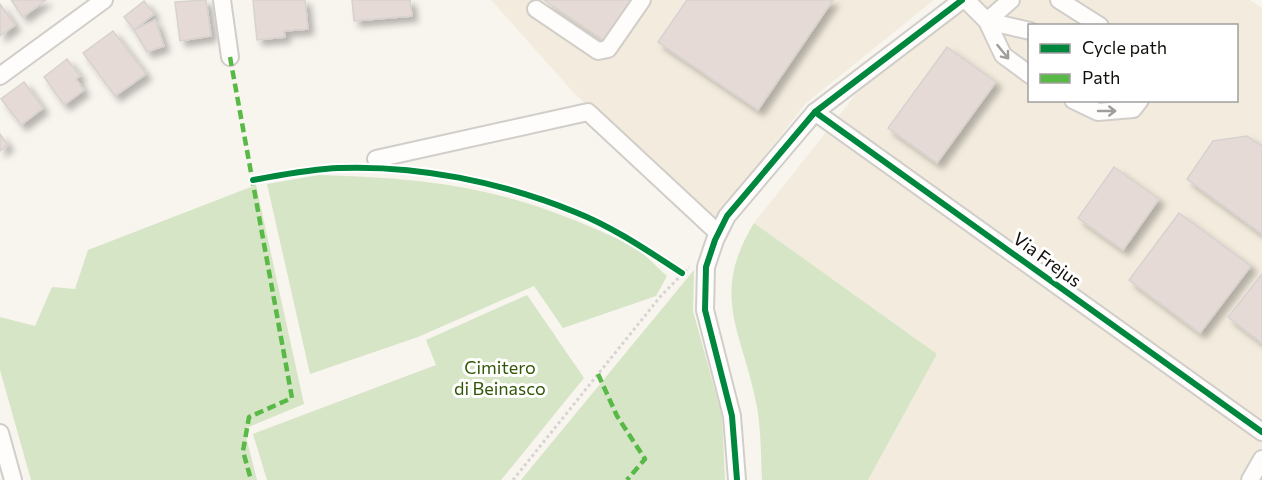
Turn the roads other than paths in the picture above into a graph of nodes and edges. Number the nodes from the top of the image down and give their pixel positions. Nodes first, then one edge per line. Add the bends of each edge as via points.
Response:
1 (104, 0) edge
2 (222, 0) edge
3 (642, 0) edge
4 (964, 0) edge
5 (1011, 0) edge
6 (1059, 0) edge
7 (536, 9) dead end
8 (987, 21) junction
9 (1097, 24) edge
10 (1028, 31) edge
11 (230, 57) dead end
12 (1028, 74) edge
13 (0, 76) edge
14 (1077, 102) edge
15 (1138, 102) edge
16 (815, 112) junction
17 (376, 159) dead end
18 (718, 233) junction
19 (1262, 432) edge
20 (0, 433) edge
21 (1262, 459) edge
22 (13, 480) edge
23 (737, 480) edge
24 (1250, 480) edge

1 - 13 street
2 - 11 street
3 - 7 street via 608,49 598,51
4 - 8 street
4 - 16 street
5 - 8 street
6 - 9 street
8 - 10 street
8 -> 12 street via 1003,55
14 -> 15 street via 1098,112 1133,109
16 - 18 street via 727,216
16 - 19 street, Via Frejus
17 - 18 street via 588,112
18 - 23 street via 706,267 705,310 732,416
20 - 22 street
21 - 24 street

